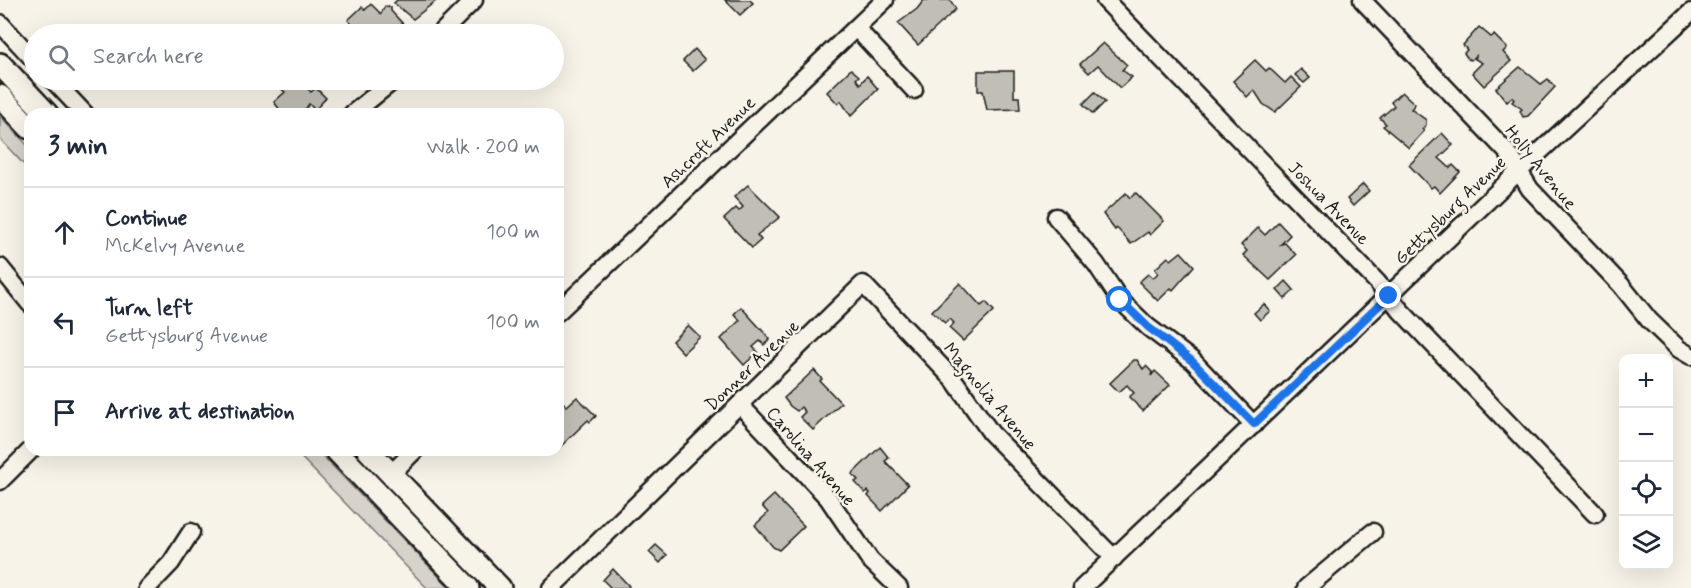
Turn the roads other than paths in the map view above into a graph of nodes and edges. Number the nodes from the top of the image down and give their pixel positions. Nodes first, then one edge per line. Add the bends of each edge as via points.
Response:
1 (474, 0) edge
2 (885, 0) edge
3 (1105, 0) edge
4 (1362, 0) edge
5 (1691, 12) edge
6 (0, 23) edge
7 (450, 24) edge
8 (856, 28) junction
9 (24, 49) edge
10 (0, 64) edge
11 (24, 90) edge
12 (24, 90) edge
13 (62, 90) edge
14 (382, 90) edge
15 (914, 90) dead end
16 (0, 96) edge
17 (41, 108) edge
18 (79, 108) edge
19 (359, 108) edge
20 (24, 122) edge
21 (1519, 171) junction
22 (1056, 217) dead end
23 (0, 267) edge
24 (863, 284) joint
25 (1389, 296) junction
26 (24, 297) edge
27 (564, 306) edge
28 (1691, 356) edge
29 (740, 405) junction
30 (1254, 424) junction
31 (25, 456) edge
32 (342, 456) edge
33 (374, 456) edge
34 (409, 456) edge
35 (391, 474) junction
36 (0, 481) edge
37 (1595, 514) dead end
38 (191, 532) dead end
39 (1373, 532) dead end
40 (1114, 558) junction
41 (147, 588) edge
42 (468, 588) edge
43 (500, 588) edge
44 (551, 588) edge
45 (899, 588) edge
46 (1082, 588) edge
47 (1306, 588) edge

1 - 7 street
2 - 8 street, Ashcroft Avenue
3 - 25 street, Joshua Avenue
4 - 21 street, Holly Avenue via 1508,153
5 - 21 street, Gettysburg Avenue
6 - 9 street
8 - 15 street
8 - 27 street, Ashcroft Avenue
10 - 12 main road
11 - 17 main road
13 - 18 street
14 - 19 street
16 - 20 main road
21 - 25 street, Gettysburg Avenue
21 - 28 street, Holly Avenue via 1530,189 1662,334
22 - 30 street via 1120,300 1192,361
23 - 26 street
24 - 29 street, Donner Avenue
24 - 40 street, Magnolia Avenue via 954,380 991,433
25 - 30 street, Gettysburg Avenue
25 - 37 street, Joshua Avenue
29 - 44 street, Donner Avenue
29 - 45 street, Carolina Avenue via 828,498 870,560
30 - 40 street, Gettysburg Avenue
31 - 36 street
32 - 42 main road
33 - 35 main road
34 - 35 street
35 - 43 main road
38 - 41 street via 171,563
39 - 47 street
40 - 46 street, Gettysburg Avenue

